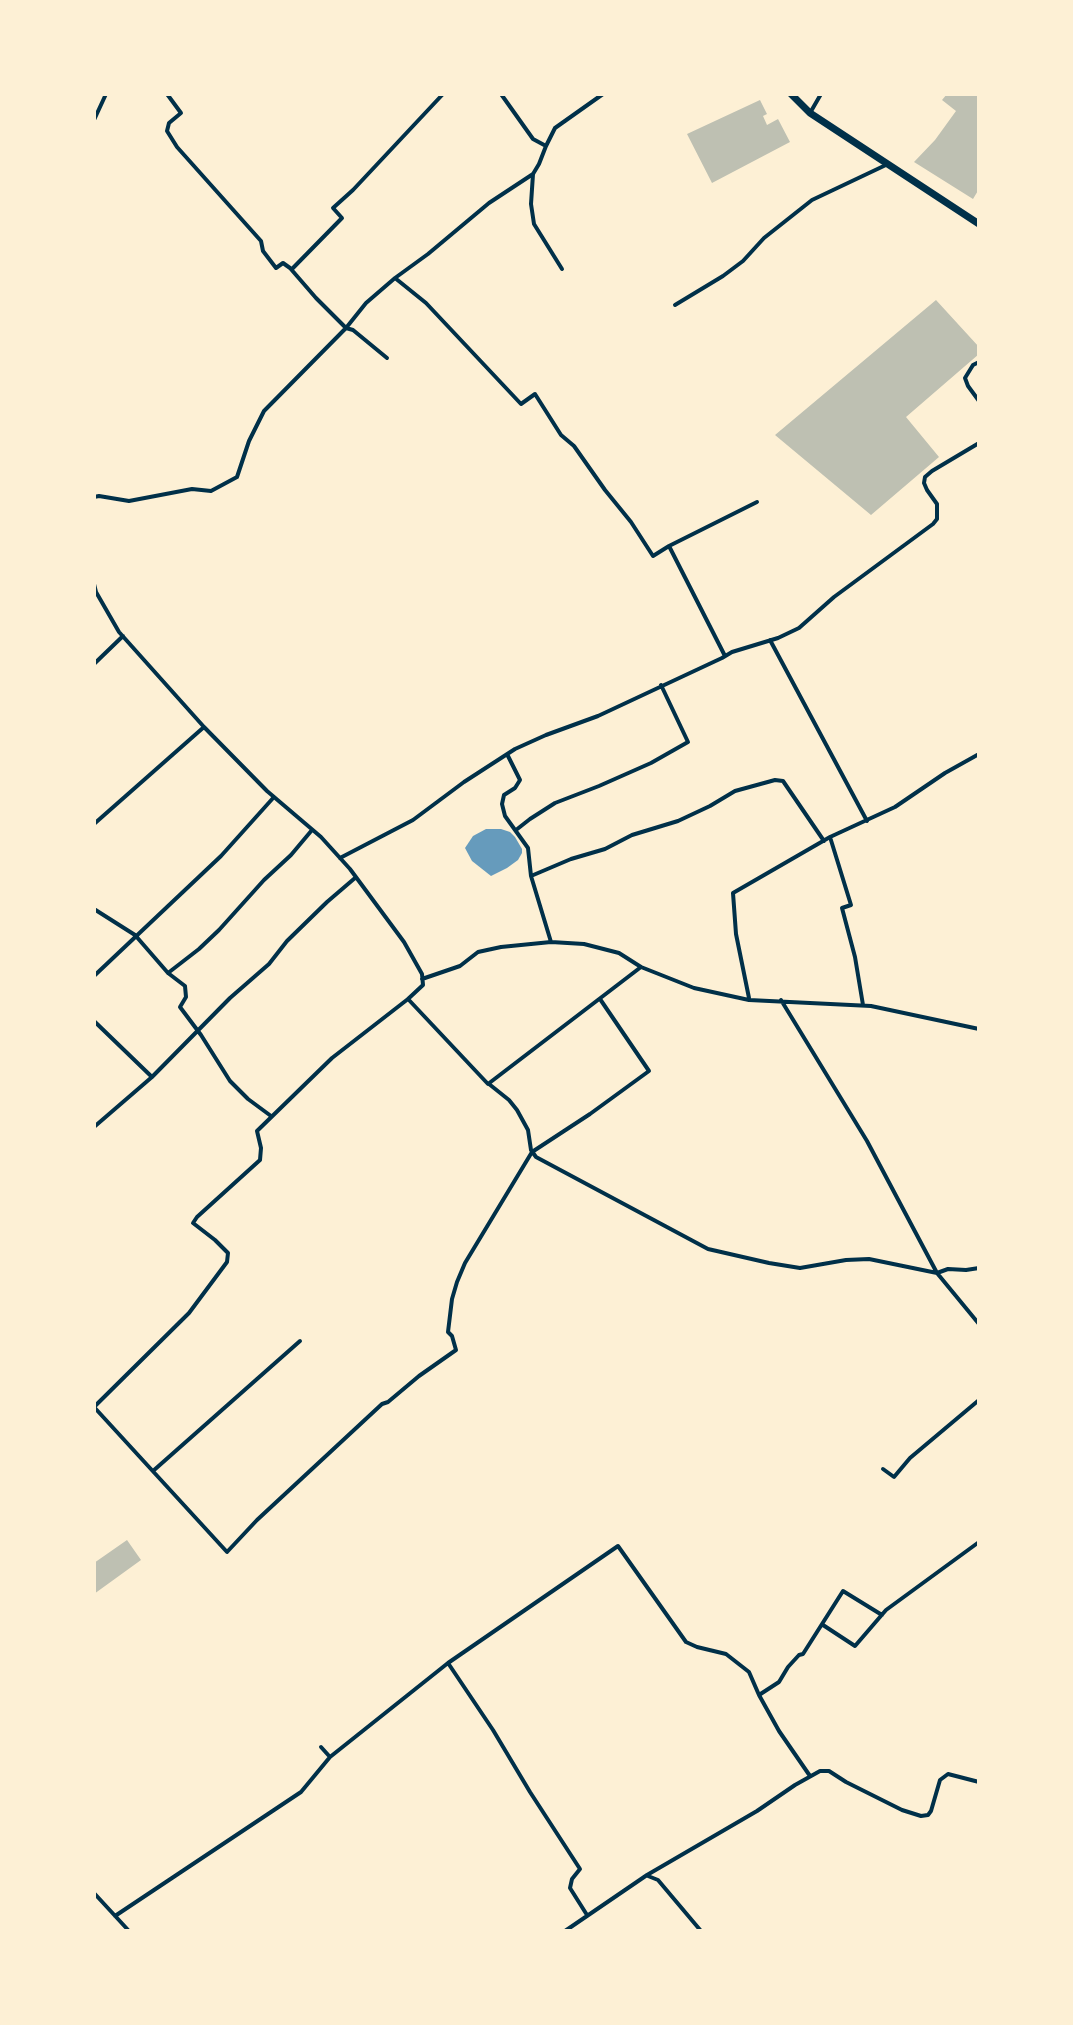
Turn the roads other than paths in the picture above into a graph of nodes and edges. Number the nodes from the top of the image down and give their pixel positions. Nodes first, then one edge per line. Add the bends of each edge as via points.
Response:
1 (106, 94) edge
2 (167, 94) edge
3 (443, 94) edge
4 (501, 94) edge
5 (603, 94) edge
6 (791, 94) edge
7 (821, 94) edge
8 (810, 113) junction
9 (94, 120) edge
10 (546, 146) junction
11 (888, 164) junction
12 (533, 174) junction
13 (979, 224) edge
14 (292, 269) junction
15 (562, 269) dead end
16 (395, 278) junction
17 (675, 305) dead end
18 (346, 328) junction
19 (387, 358) dead end
20 (979, 362) edge
21 (979, 401) edge
22 (979, 443) edge
23 (94, 488) edge
24 (97, 497) edge
25 (757, 502) dead end
26 (669, 546) junction
27 (94, 584) edge
28 (123, 636) junction
29 (770, 640) junction
30 (725, 656) junction
31 (94, 664) edge
32 (661, 685) junction
33 (204, 727) junction
34 (507, 754) junction
35 (979, 754) edge
36 (274, 797) junction
37 (867, 821) junction
38 (94, 824) edge
39 (312, 830) junction
40 (516, 830) junction
41 (830, 837) junction
42 (824, 841) junction
43 (340, 858) junction
44 (531, 876) junction
45 (356, 878) junction
46 (94, 909) edge
47 (135, 935) junction
48 (551, 942) junction
49 (641, 967) junction
50 (168, 973) junction
51 (94, 976) edge
52 (422, 979) junction
53 (408, 999) junction
54 (599, 999) junction
55 (749, 1000) junction
56 (781, 1000) junction
57 (863, 1005) junction
58 (94, 1021) edge
59 (979, 1029) edge
60 (198, 1030) junction
61 (152, 1077) junction
62 (488, 1084) junction
63 (272, 1117) junction
64 (94, 1127) edge
65 (532, 1152) junction
66 (979, 1268) edge
67 (937, 1273) junction
68 (979, 1324) edge
69 (300, 1341) dead end
70 (979, 1400) edge
71 (94, 1407) edge
72 (883, 1469) dead end
73 (153, 1471) junction
74 (979, 1542) edge
75 (882, 1615) junction
76 (823, 1625) junction
77 (448, 1663) junction
78 (759, 1695) junction
79 (321, 1747) dead end
80 (330, 1757) junction
81 (810, 1776) junction
82 (979, 1782) edge
83 (647, 1875) junction
84 (94, 1893) edge
85 (587, 1915) junction
86 (115, 1916) junction
87 (129, 1931) edge
88 (565, 1931) edge
89 (701, 1931) edge

1 - 9 street
2 - 14 street via 181,113 167,131 177,147 261,241 276,268 283,263
3 - 14 street via 333,208 342,218
4 - 10 street via 533,139
5 - 10 street via 555,128
6 - 8 highway
7 - 8 street
8 - 11 highway
10 - 12 street
11 - 13 highway
11 - 17 street via 812,200 743,261
12 - 15 street via 534,224
12 - 16 street
14 - 18 street
16 - 18 street
16 - 26 street via 426,303 521,404 535,394 653,556
18 - 19 street
18 - 24 street via 264,411 237,477 211,491 192,489 129,501
20 - 21 street via 965,378
22 - 29 street via 925,477 937,504 933,524 799,628
23 - 24 street
25 - 26 street
26 - 30 street
27 - 28 street
28 - 31 street
28 - 33 street
29 - 30 street
29 - 37 street
30 - 32 street
32 - 34 street
32 - 40 street via 688,742 555,803
33 - 36 street
33 - 38 street
34 - 40 street via 520,780 502,804
34 - 43 street via 413,820
35 - 37 street
36 - 39 street
36 - 47 street via 214,863
37 - 41 street
39 - 43 street
39 - 50 street via 219,930
40 - 44 street via 528,848
41 - 42 street
41 - 57 street via 851,905 842,908
42 - 44 street via 783,781 775,780 735,791 678,821
42 - 55 street via 733,893
43 - 45 street
44 - 48 street
45 - 52 street via 404,942
45 - 60 street
46 - 47 street
47 - 50 street
47 - 51 street
48 - 49 street via 619,953
48 - 52 street via 478,952 460,966
49 - 54 street
49 - 55 street via 694,988
50 - 60 street via 185,986 180,1007
52 - 53 street via 423,985
53 - 62 street
53 - 63 street via 332,1058
54 - 62 street
54 - 65 street via 649,1071
55 - 56 street
56 - 57 street
56 - 67 street via 867,1141
57 - 59 street
58 - 61 street
60 - 61 street
60 - 63 street via 230,1081
61 - 64 street
62 - 65 street via 517,1110
63 - 71 street via 257,1131 260,1160 193,1223 228,1253 227,1262 189,1313
65 - 67 street via 708,1249 800,1268 869,1259
65 - 73 street via 457,1282 448,1332 456,1350 382,1404 227,1552
66 - 67 street
67 - 68 street
69 - 73 street
70 - 72 street via 894,1477
71 - 73 street
74 - 75 street
75 - 76 street via 855,1646
75 - 76 street via 843,1591
76 - 78 street via 779,1682
77 - 78 street via 618,1546 686,1642 726,1654 749,1672
77 - 80 street
77 - 85 street via 580,1869 570,1888
78 - 81 street
79 - 80 street
80 - 86 street via 301,1792
81 - 82 street via 829,1771 921,1816 931,1811 940,1780 948,1774
81 - 83 street
83 - 85 street
83 - 89 street via 658,1880
84 - 86 street
85 - 88 street
86 - 87 street

